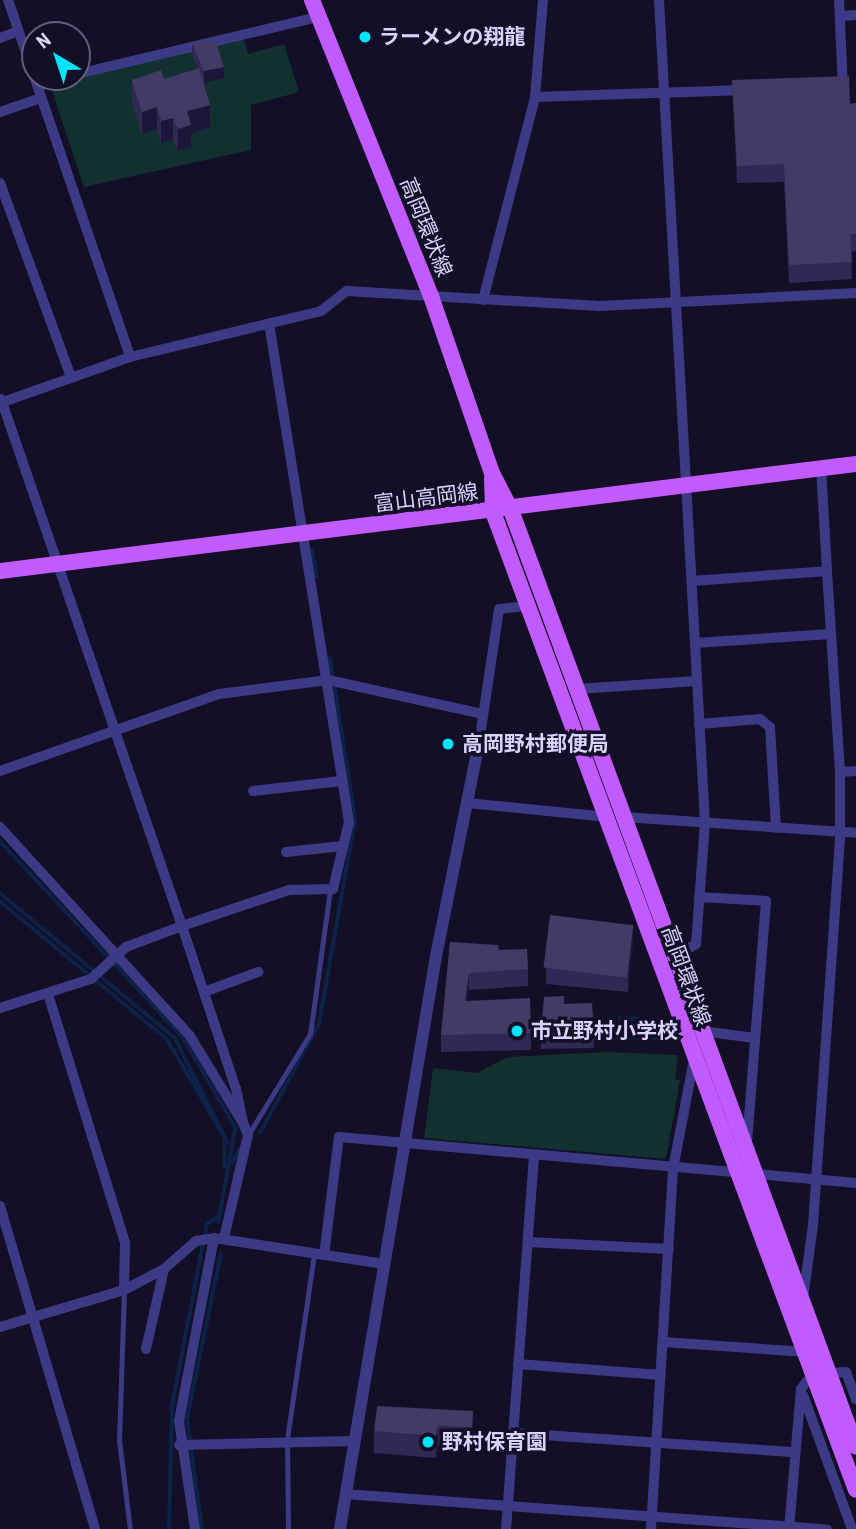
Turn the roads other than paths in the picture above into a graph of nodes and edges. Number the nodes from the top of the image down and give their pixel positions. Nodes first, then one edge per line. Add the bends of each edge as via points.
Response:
1 (8, 0) edge
2 (312, 0) edge
3 (543, 0) edge
4 (659, 0) edge
5 (839, 0) edge
6 (856, 15) edge
7 (840, 16) junction
8 (318, 17) junction
9 (18, 31) junction
10 (0, 38) edge
11 (21, 39) edge
12 (91, 71) edge
13 (856, 86) edge
14 (830, 87) edge
15 (844, 87) junction
16 (761, 90) edge
17 (39, 91) edge
18 (666, 94) junction
19 (535, 97) junction
20 (41, 98) junction
21 (0, 112) edge
22 (0, 183) edge
23 (856, 293) edge
24 (431, 296) junction
25 (484, 300) junction
26 (676, 303) junction
27 (269, 323) junction
28 (130, 357) junction
29 (71, 377) junction
30 (1, 401) edge
31 (856, 464) edge
32 (821, 468) junction
33 (492, 473) junction
34 (687, 485) junction
35 (511, 510) junction
36 (493, 512) junction
37 (303, 534) junction
38 (57, 564) junction
39 (0, 571) edge
40 (827, 571) junction
41 (692, 581) junction
42 (529, 606) junction
43 (831, 634) junction
44 (695, 643) junction
45 (332, 680) junction
46 (697, 681) junction
47 (577, 689) junction
48 (482, 714) junction
49 (699, 724) junction
50 (113, 731) junction
51 (479, 743) junction
52 (589, 745) junction
53 (0, 771) edge
54 (856, 771) edge
55 (840, 772) junction
56 (341, 781) junction
57 (253, 791) dead end
58 (467, 803) junction
59 (607, 817) junction
60 (624, 817) junction
61 (705, 822) junction
62 (0, 827) edge
63 (776, 828) junction
64 (856, 833) edge
65 (840, 834) junction
66 (343, 846) junction
67 (286, 852) dead end
68 (330, 889) junction
69 (699, 897) junction
70 (182, 926) junction
71 (674, 957) junction
72 (109, 961) junction
73 (258, 972) dead end
74 (204, 992) junction
75 (48, 994) junction
76 (0, 1008) edge
77 (702, 1031) junction
78 (755, 1038) junction
79 (694, 1059) junction
80 (243, 1123) junction
81 (248, 1135) junction
82 (403, 1146) junction
83 (746, 1150) junction
84 (534, 1157) junction
85 (673, 1169) junction
86 (748, 1176) junction
87 (813, 1181) junction
88 (856, 1183) edge
89 (0, 1206) edge
90 (219, 1238) junction
91 (528, 1242) junction
92 (669, 1249) junction
93 (319, 1254) junction
94 (384, 1264) junction
95 (164, 1269) junction
96 (124, 1290) junction
97 (803, 1302) junction
98 (32, 1318) junction
99 (0, 1327) edge
100 (663, 1342) junction
101 (146, 1349) dead end
102 (806, 1352) junction
103 (519, 1364) junction
104 (661, 1375) junction
105 (823, 1379) junction
106 (801, 1389) junction
107 (856, 1399) edge
108 (514, 1433) junction
109 (287, 1439) junction
110 (353, 1441) junction
111 (657, 1443) junction
112 (182, 1444) junction
113 (856, 1447) edge
114 (795, 1452) junction
115 (856, 1490) edge
116 (345, 1494) junction
117 (507, 1504) junction
118 (652, 1515) junction
119 (789, 1528) edge
120 (95, 1529) edge
121 (130, 1529) edge
122 (195, 1529) edge
123 (288, 1529) edge
124 (340, 1529) edge
125 (506, 1529) edge
126 (651, 1529) edge
127 (827, 1529) edge
128 (852, 1529) edge

1 - 9 street
2 - 8 main road, 高岡環状線
3 - 19 street
4 - 18 street
5 - 7 street
6 - 7 street
7 - 15 street
8 - 12 street
8 - 24 main road, 高岡環状線
9 - 10 street
9 - 11 street
13 - 15 street
14 - 15 street
16 - 18 street
17 - 20 street
18 - 19 street
18 - 26 street
19 - 25 street
20 - 21 street
20 - 28 street
22 - 29 street
23 - 26 street
24 - 25 street
24 - 27 street via 347,291 321,311
24 - 33 main road, 高岡環状線
25 - 26 street via 600,306
26 - 34 street
27 - 28 street
27 - 37 street
28 - 29 street
29 - 30 street
30 - 38 street
31 - 32 main road, 富山高岡線
32 - 34 main road, 富山高岡線
32 - 40 street
33 - 35 main road, 高岡環状線
33 - 36 main road, 高岡環状線
34 - 35 main road, 富山高岡線
34 - 41 street
35 - 36 main road, 富山高岡線
35 - 47 main road, 高岡環状線
36 - 37 main road, 富山高岡線
36 - 42 main road, 高岡環状線
37 - 38 main road, 富山高岡線
37 - 45 street
38 - 39 main road, 富山高岡線
38 - 50 street
40 - 41 street
40 - 43 street
41 - 44 street
42 - 48 street via 499,609
42 - 52 main road, 高岡環状線
43 - 44 street
43 - 55 street
44 - 46 street
45 - 48 street
45 - 50 street via 219,694
45 - 56 street
46 - 47 street
46 - 49 street
47 - 52 main road, 高岡環状線
48 - 51 street
49 - 61 street
49 - 63 street via 760,719 770,727
50 - 53 street
50 - 70 street
51 - 52 street
51 - 58 street
52 - 59 main road, 高岡環状線
52 - 60 main road, 高岡環状線
54 - 55 street
55 - 65 street
56 - 57 street
56 - 66 street via 349,822
58 - 59 street
58 - 82 street via 454,898
59 - 79 main road, 高岡環状線
60 - 61 street
60 - 71 main road, 高岡環状線
61 - 63 street
61 - 69 street
62 - 72 street
63 - 65 street
64 - 65 street
65 - 87 street
66 - 67 street
66 - 68 street
68 - 70 street via 289,890
68 - 81 lane via 310,1034
69 - 71 street via 696,944
69 - 78 street via 766,901
70 - 72 street
70 - 74 street
71 - 77 main road, 高岡環状線
72 - 75 street via 91,979
72 - 80 street via 190,1036
73 - 74 street
74 - 80 street
75 - 76 street
75 - 96 street via 125,1242
77 - 78 street
77 - 83 main road, 高岡環状線
78 - 83 street
79 - 85 street
79 - 86 main road, 高岡環状線
80 - 81 street
81 - 90 street
82 - 84 street
82 - 93 street via 339,1136
82 - 94 street
83 - 86 main road, 高岡環状線
84 - 85 street
84 - 91 street
85 - 86 street
85 - 92 street
86 - 87 street
86 - 97 main road, 高岡環状線
86 - 102 main road, 高岡環状線
87 - 88 street
87 - 97 street via 813,1225
89 - 98 street
90 - 93 street
90 - 95 street via 196,1241
90 - 112 street via 179,1422
91 - 92 street
91 - 103 street
92 - 100 street
93 - 94 street
93 - 109 lane
94 - 110 street
95 - 96 street
95 - 101 street
96 - 98 street
96 - 121 lane via 120,1440
97 - 105 main road, 高岡環状線
98 - 99 street
98 - 120 street
100 - 102 street
100 - 104 street
102 - 105 main road, 高岡環状線
103 - 104 street
103 - 108 street
104 - 111 street
105 - 106 street
105 - 107 street via 846,1372
105 - 113 main road, 高岡環状線
105 - 115 main road, 高岡環状線
106 - 114 street
106 - 128 street
108 - 111 street
108 - 117 street
109 - 110 street
109 - 112 street
109 - 123 lane
110 - 116 street
111 - 114 street
111 - 118 street
112 - 122 street
114 - 119 street
116 - 117 street
116 - 124 street
117 - 118 street
117 - 125 street
118 - 119 street
118 - 126 street
119 - 127 street

